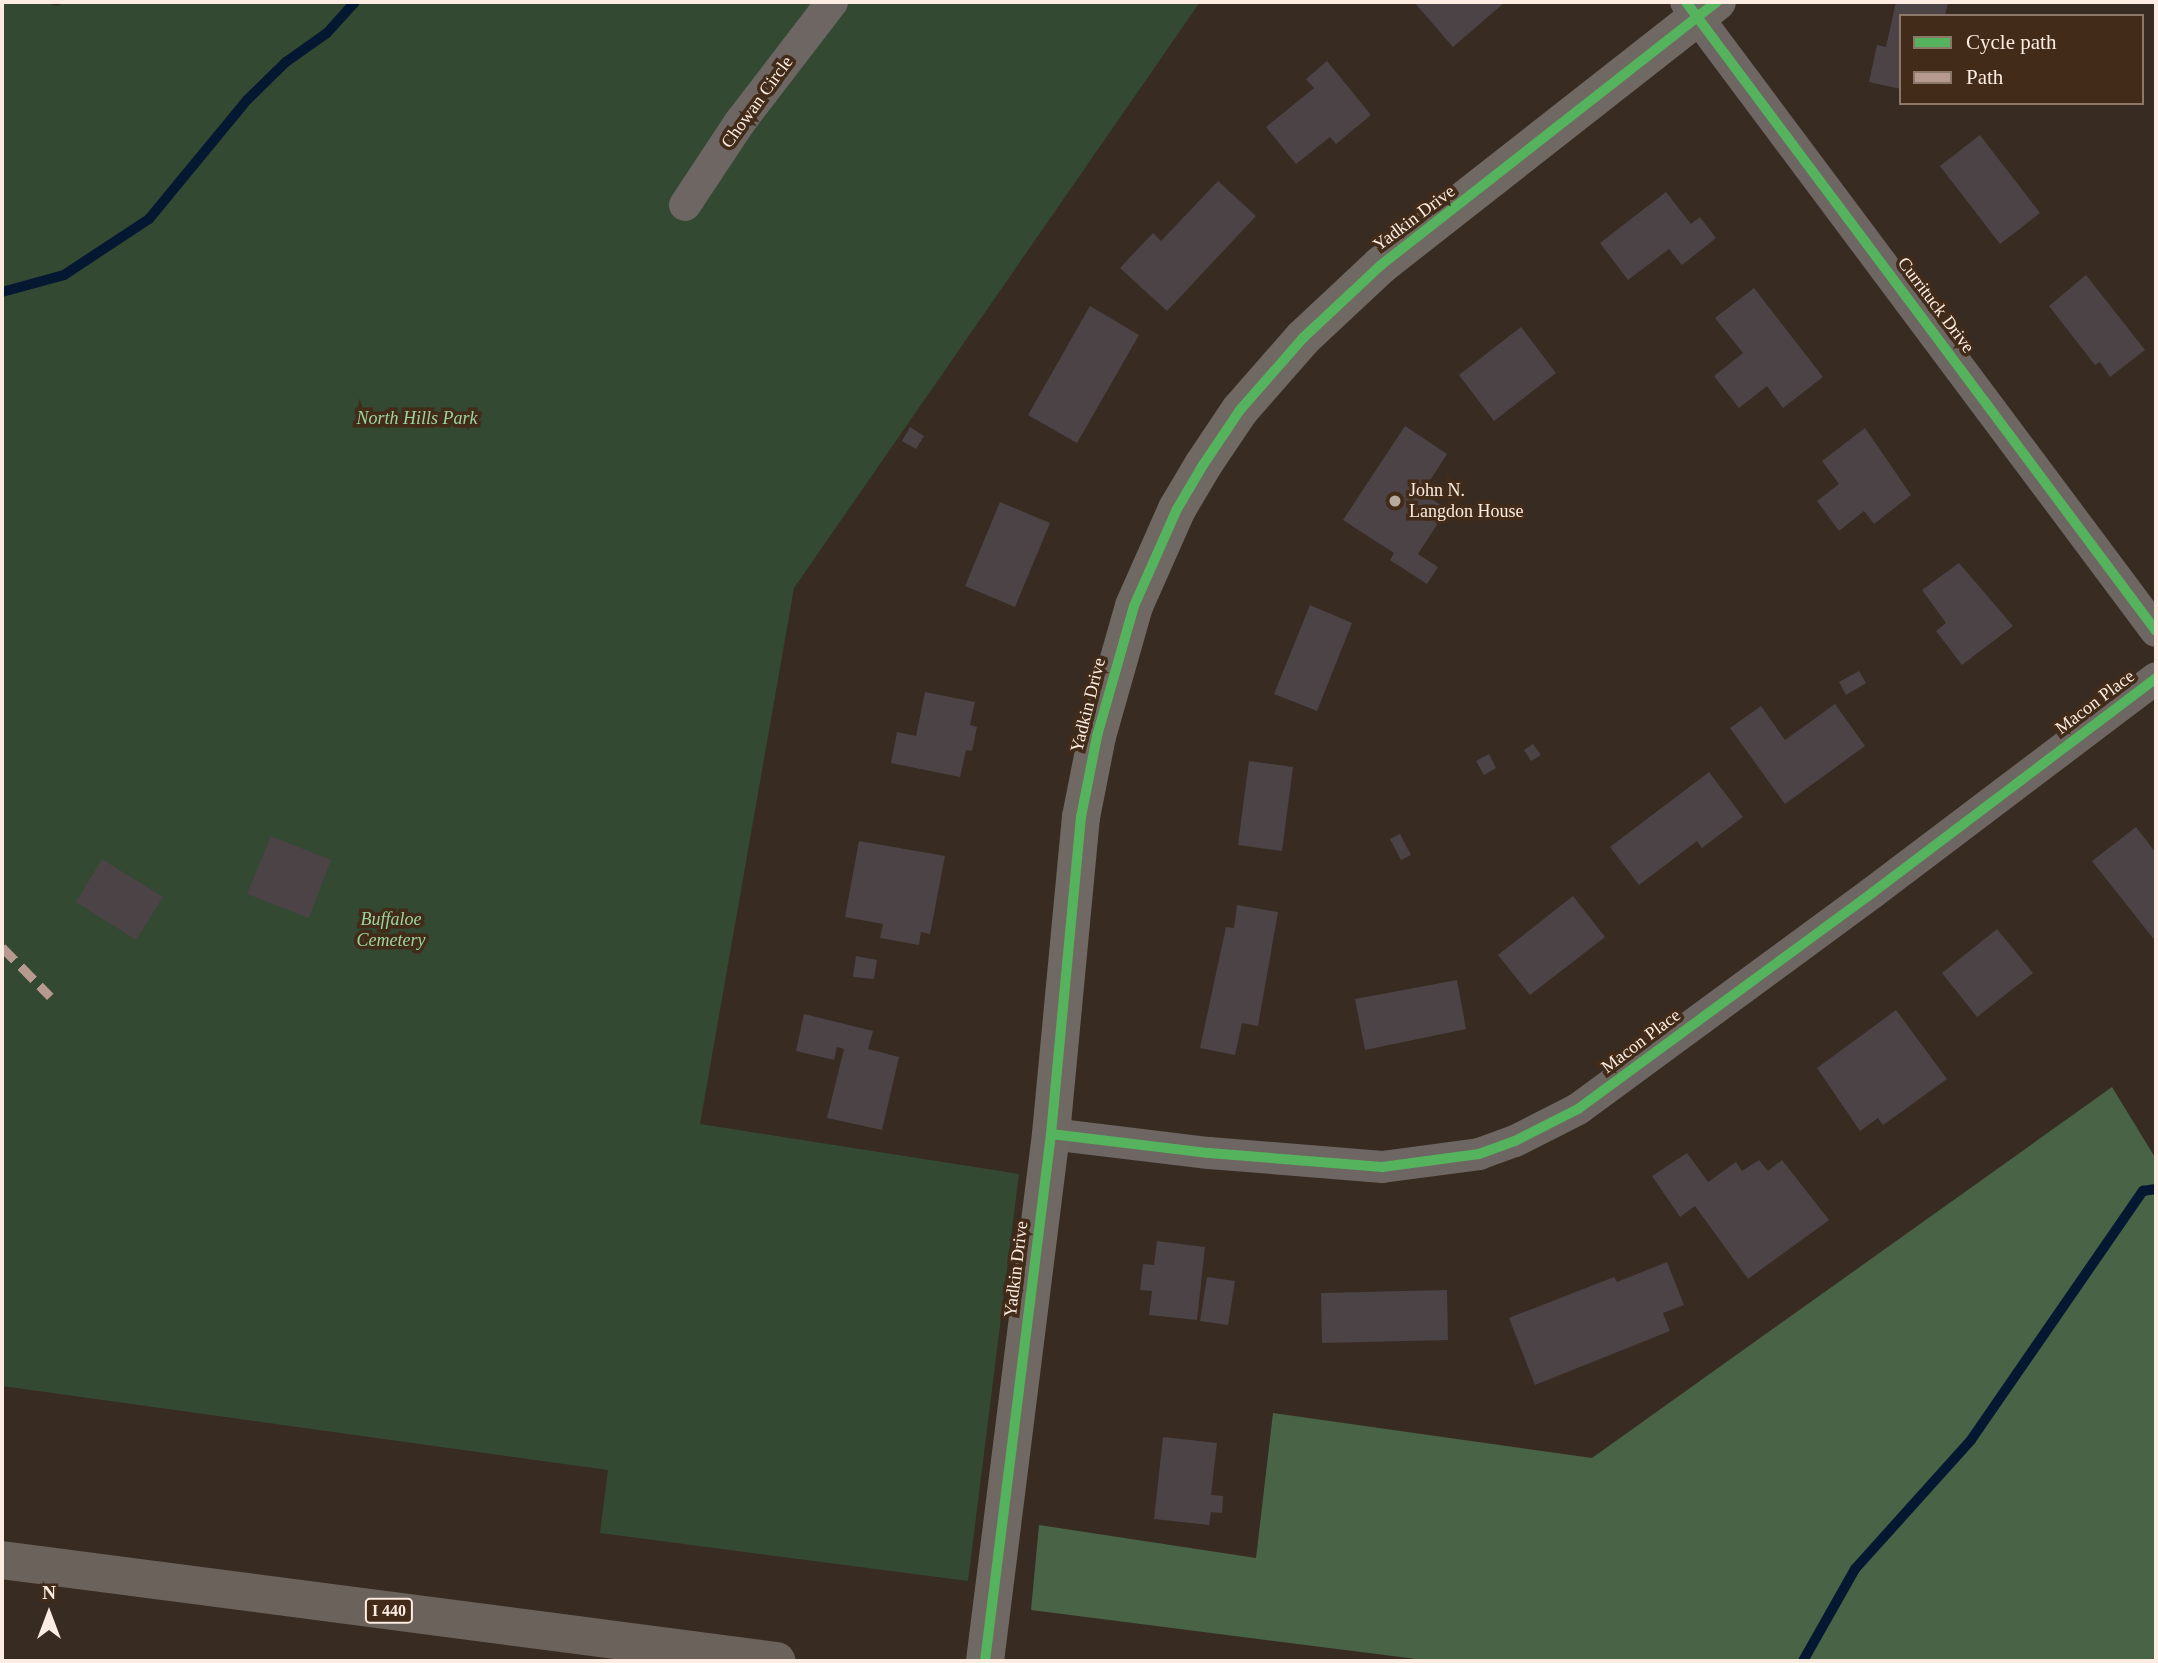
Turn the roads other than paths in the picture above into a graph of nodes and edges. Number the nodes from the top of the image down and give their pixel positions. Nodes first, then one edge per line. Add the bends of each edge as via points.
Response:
1 (832, 2) edge
2 (1700, 7) edge
3 (685, 205) dead end
4 (2156, 631) edge
5 (2156, 678) edge
6 (1051, 1135) junction
7 (2, 1560) edge
8 (776, 1661) edge
9 (985, 1661) edge

1 - 3 street, Chowan Circle via 740,122
2 - 4 street, Currituck Drive
2 - 6 street, Yadkin Drive via 1335,305 1240,410 1177,509 1134,606 1097,736 1079,832
5 - 6 street, Macon Place via 1578,1109 1515,1141 1479,1154 1382,1167
6 - 9 street, Yadkin Drive
7 - 8 highway, I 440

